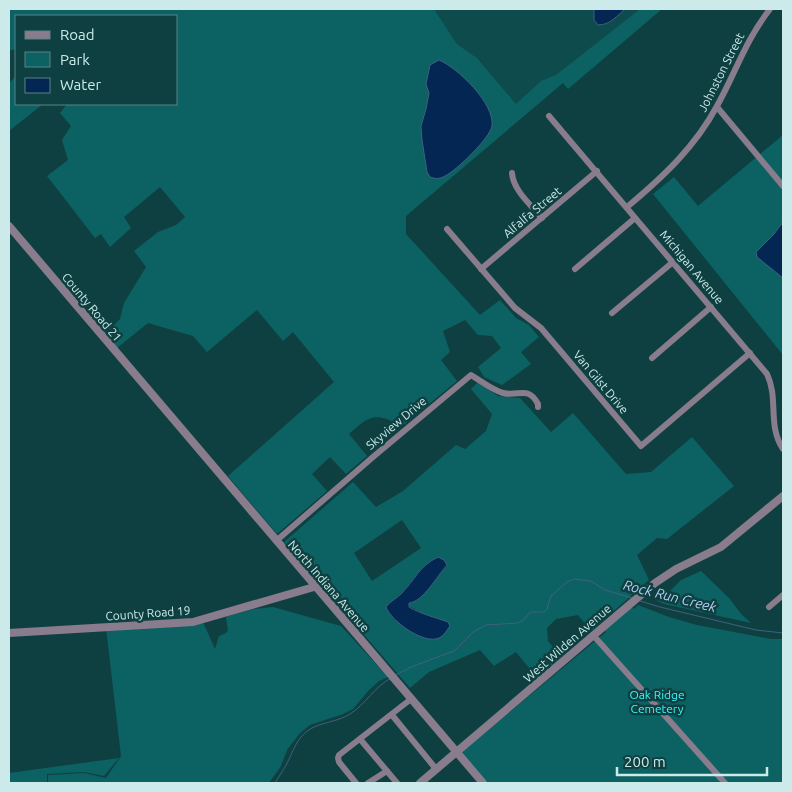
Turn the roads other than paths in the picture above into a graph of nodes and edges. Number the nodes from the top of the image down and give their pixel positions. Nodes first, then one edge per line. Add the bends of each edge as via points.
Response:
1 (770, 9) edge
2 (717, 107) junction
3 (549, 116) dead end
4 (597, 171) junction
5 (512, 173) dead end
6 (783, 186) edge
7 (627, 208) junction
8 (542, 218) junction
9 (635, 218) junction
10 (9, 226) edge
11 (447, 229) dead end
12 (673, 262) junction
13 (482, 269) junction
14 (575, 269) dead end
15 (711, 307) junction
16 (612, 313) dead end
17 (750, 353) junction
18 (652, 358) dead end
19 (159, 402) joint
20 (538, 407) dead end
21 (783, 449) edge
22 (783, 496) edge
23 (276, 542) junction
24 (314, 587) junction
25 (783, 595) edge
26 (769, 607) dead end
27 (9, 633) edge
28 (593, 635) junction
29 (411, 699) junction
30 (392, 715) junction
31 (360, 739) junction
32 (456, 752) junction
33 (436, 769) junction
34 (386, 771) junction
35 (356, 783) edge
36 (368, 783) edge
37 (396, 783) edge
38 (420, 783) edge
39 (483, 783) edge
40 (725, 783) edge

1 - 2 street, Johnston Street via 745,47
2 - 6 street
2 - 7 street, Johnston Street via 683,156
3 - 4 street, Michigan Avenue
4 - 7 street, Michigan Avenue
4 - 8 street, Alfalfa Street
5 - 8 street via 516,187
7 - 9 street, Michigan Avenue
8 - 13 street, Alfalfa Street
9 - 12 street, Michigan Avenue
9 - 14 street
10 - 19 street, County Road 21
11 - 13 street, Van Gilst Drive
12 - 15 street, Michigan Avenue
12 - 16 street
13 - 17 street, Van Gilst Drive via 515,308 541,328 640,446
15 - 17 street, Michigan Avenue
15 - 18 street
17 - 21 street, Michigan Avenue via 772,384 774,426
19 - 23 street, North Indiana Avenue
20 - 23 street, Skyview Drive via 531,394 502,393 471,376
22 - 28 street, West Wilden Avenue via 721,547 671,572 642,593
23 - 24 street, North Indiana Avenue
24 - 27 street, County Road 19 via 193,622
24 - 29 street, North Indiana Avenue
25 - 26 street
28 - 32 street, West Wilden Avenue
28 - 40 street
29 - 30 street
29 - 32 street, North Indiana Avenue
30 - 31 street
30 - 33 street
31 - 34 street
31 - 35 street via 338,758
32 - 33 street, West Wilden Avenue
32 - 39 street, North Indiana Avenue
33 - 38 street, West Wilden Avenue
34 - 36 street
34 - 37 street

